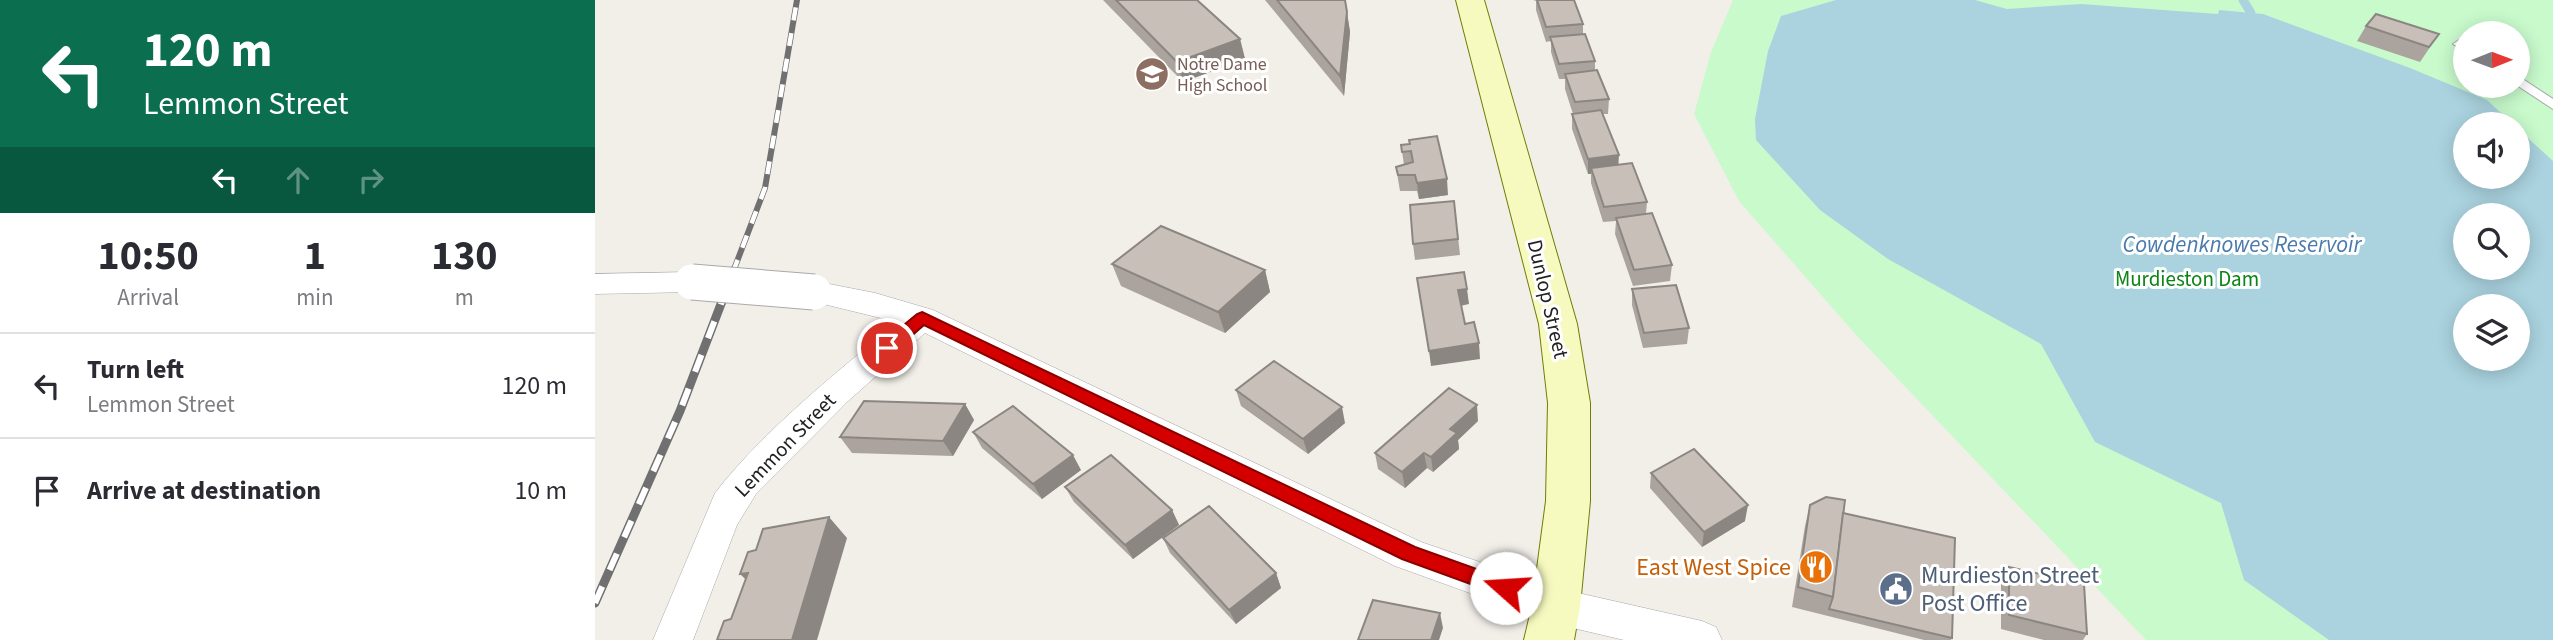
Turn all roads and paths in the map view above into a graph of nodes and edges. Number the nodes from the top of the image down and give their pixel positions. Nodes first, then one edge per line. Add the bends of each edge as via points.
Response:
1 (1470, 0) edge
2 (2531, 89) edge
3 (2553, 105) edge
4 (595, 284) edge
5 (922, 318) junction
6 (1552, 623) edge
7 (673, 640) edge
8 (1702, 640) edge

1 - 6 main road, Dunlop Street via 1558,324 1569,403 1568,489
2 - 3 lane
4 - 5 street, bridge via 692,282 814,292
5 - 6 street
5 - 7 street, Lemmon Street via 835,393 743,484 718,525
6 - 8 street

